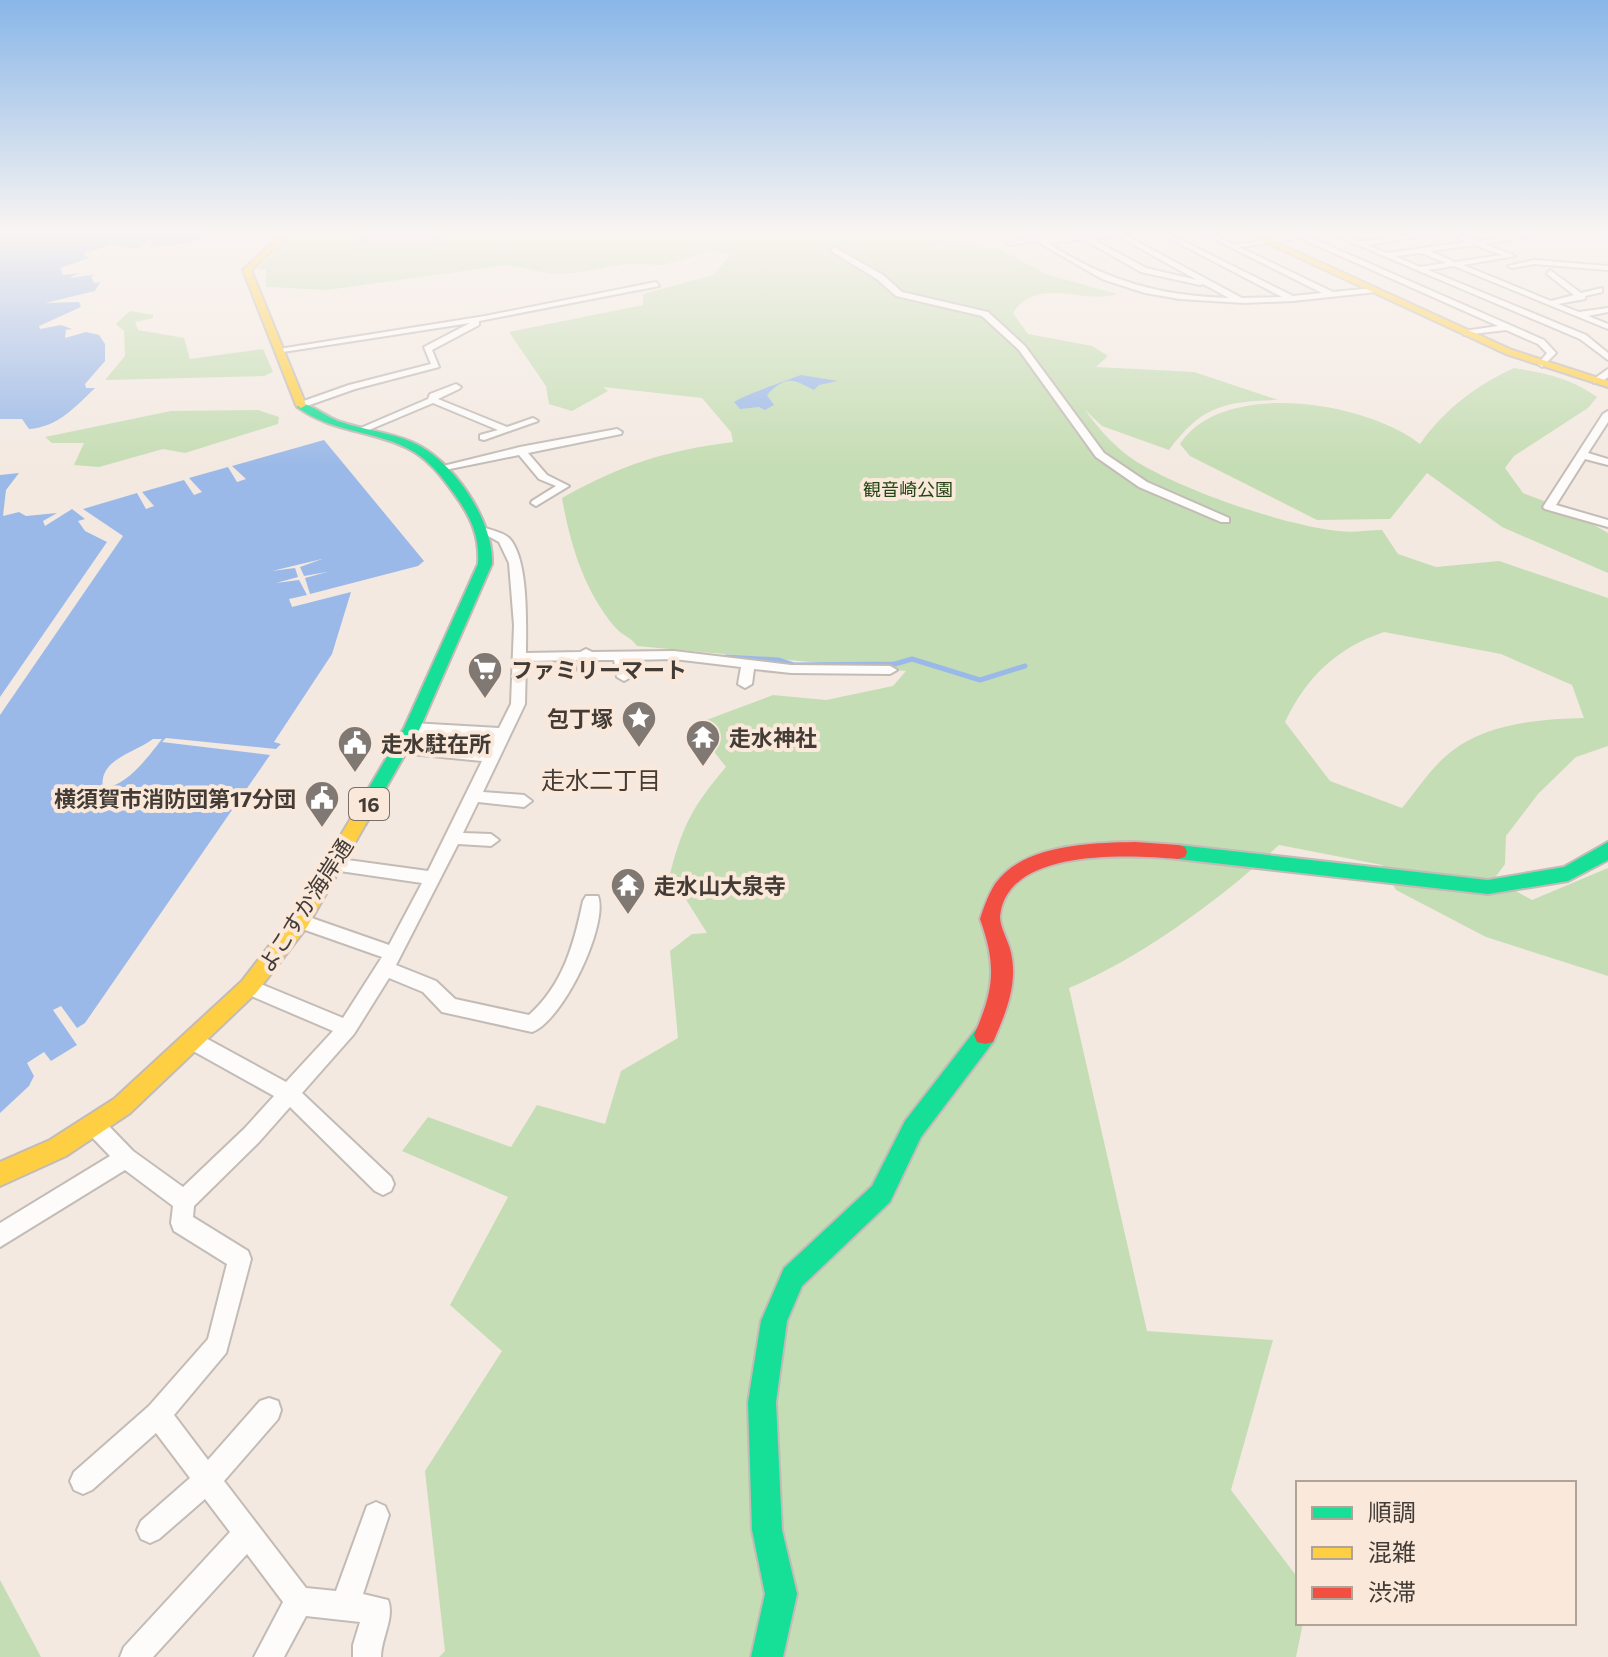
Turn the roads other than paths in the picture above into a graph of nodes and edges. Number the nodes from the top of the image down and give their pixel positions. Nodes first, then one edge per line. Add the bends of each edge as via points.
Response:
1 (264, 311) edge
2 (519, 311) edge
3 (974, 311) edge
4 (1420, 311) edge
5 (1471, 311) edge
6 (1521, 311) edge
7 (1571, 311) edge
8 (1600, 311) edge
9 (1579, 315) junction
10 (485, 318) junction
11 (1544, 321) junction
12 (434, 324) junction
13 (1506, 327) junction
14 (1608, 327) edge
15 (1467, 333) junction
16 (451, 336) junction
17 (283, 349) dead end
18 (1608, 357) edge
19 (1542, 364) junction
20 (1604, 379) edge
21 (456, 387) dead end
22 (433, 400) junction
23 (301, 405) junction
24 (1608, 414) edge
25 (533, 421) dead end
26 (361, 430) junction
27 (507, 430) junction
28 (617, 432) dead end
29 (484, 437) dead end
30 (593, 437) junction
31 (520, 450) junction
32 (603, 450) dead end
33 (1583, 455) junction
34 (485, 458) junction
35 (1608, 462) edge
36 (440, 468) junction
37 (491, 471) dead end
38 (536, 503) dead end
39 (1225, 520) dead end
40 (1608, 524) edge
41 (485, 531) junction
42 (515, 563) junction
43 (485, 564) junction
44 (586, 653) junction
45 (620, 654) junction
46 (519, 657) junction
47 (748, 665) junction
48 (585, 670) dead end
49 (890, 670) dead end
50 (624, 677) dead end
51 (745, 684) dead end
52 (412, 728) junction
53 (503, 733) junction
54 (401, 748) junction
55 (489, 757) junction
56 (471, 796) junction
57 (524, 801) dead end
58 (452, 838) junction
59 (491, 840) dead end
60 (1608, 849) edge
61 (333, 864) junction
62 (433, 878) junction
63 (592, 901) dead end
64 (300, 921) junction
65 (389, 962) junction
66 (249, 987) junction
67 (347, 1028) junction
68 (193, 1041) junction
69 (290, 1094) junction
70 (95, 1126) junction
71 (126, 1158) junction
72 (0, 1174) edge
73 (383, 1184) dead end
74 (184, 1201) junction
75 (0, 1236) edge
76 (269, 1410) dead end
77 (158, 1415) junction
78 (209, 1478) junction
79 (83, 1481) dead end
80 (376, 1515) dead end
81 (150, 1530) dead end
82 (248, 1533) junction
83 (299, 1601) junction
84 (346, 1604) junction
85 (134, 1657) edge
86 (268, 1657) edge
87 (367, 1657) edge
88 (767, 1657) edge

1 - 23 main road
2 - 10 street
3 - 39 street via 996,321 1030,355 1099,454 1159,492
4 - 15 main road
5 - 13 street
6 - 11 street
7 - 9 street
8 - 9 street
9 - 11 street
9 - 14 street
10 - 12 street
10 - 16 street
11 - 13 street
11 - 18 street via 1597,346
12 - 16 street
12 - 17 street
13 - 15 street
13 - 19 street via 1550,348 1551,358
15 - 19 main road
16 - 23 street via 427,349 439,368 352,387
19 - 20 main road
21 - 22 street
22 - 26 street
22 - 27 street
23 - 26 main road via 320,419
24 - 33 street
25 - 27 street
26 - 36 main road via 412,446
27 - 29 street
28 - 30 street
30 - 31 street
30 - 32 street
31 - 34 street
31 - 38 street via 543,477 564,486
33 - 35 street
33 - 40 street via 1549,507
34 - 36 street
34 - 37 street
36 - 41 main road
41 - 42 street via 504,540
41 - 43 main road, よこすか海岸通 / 16
42 - 43 street
42 - 46 street
43 - 52 main road, よこすか海岸通 / 16
44 - 45 street
44 - 46 street
44 - 48 street
45 - 47 street
45 - 50 street
46 - 53 street via 518,704
47 - 49 street
47 - 51 street
52 - 53 street
52 - 54 main road, よこすか海岸通 / 16
53 - 55 street
54 - 55 street
54 - 61 main road, よこすか海岸通 / 16
55 - 56 street
56 - 57 street
56 - 58 street
58 - 59 street
58 - 62 street
60 - 88 main road via 1571,874 1488,887 1130,847 1055,857 1027,867 1003,886 990,919 1004,953 1003,991 986,1034 913,1129 881,1194 793,1277 774,1321 762,1402 767,1530 781,1594
61 - 62 street
61 - 64 main road, よこすか海岸通 / 16
62 - 65 street
63 - 65 street via 584,940 555,1007 532,1024 449,1006 445,996
64 - 65 street
64 - 66 main road, よこすか海岸通 / 16
65 - 67 street
66 - 67 street
66 - 68 main road, よこすか海岸通 / 16
67 - 69 street
68 - 69 street
68 - 70 main road, よこすか海岸通 / 16
69 - 73 street
69 - 74 street
70 - 71 street
70 - 72 main road, よこすか海岸通 / 16
71 - 74 street
71 - 75 street
74 - 77 street via 182,1223 240,1259 218,1345
76 - 78 street
77 - 78 street
77 - 79 street
78 - 81 street
78 - 82 street
80 - 84 street
82 - 83 street
82 - 85 street
83 - 84 street
83 - 86 street
84 - 87 street via 378,1610

